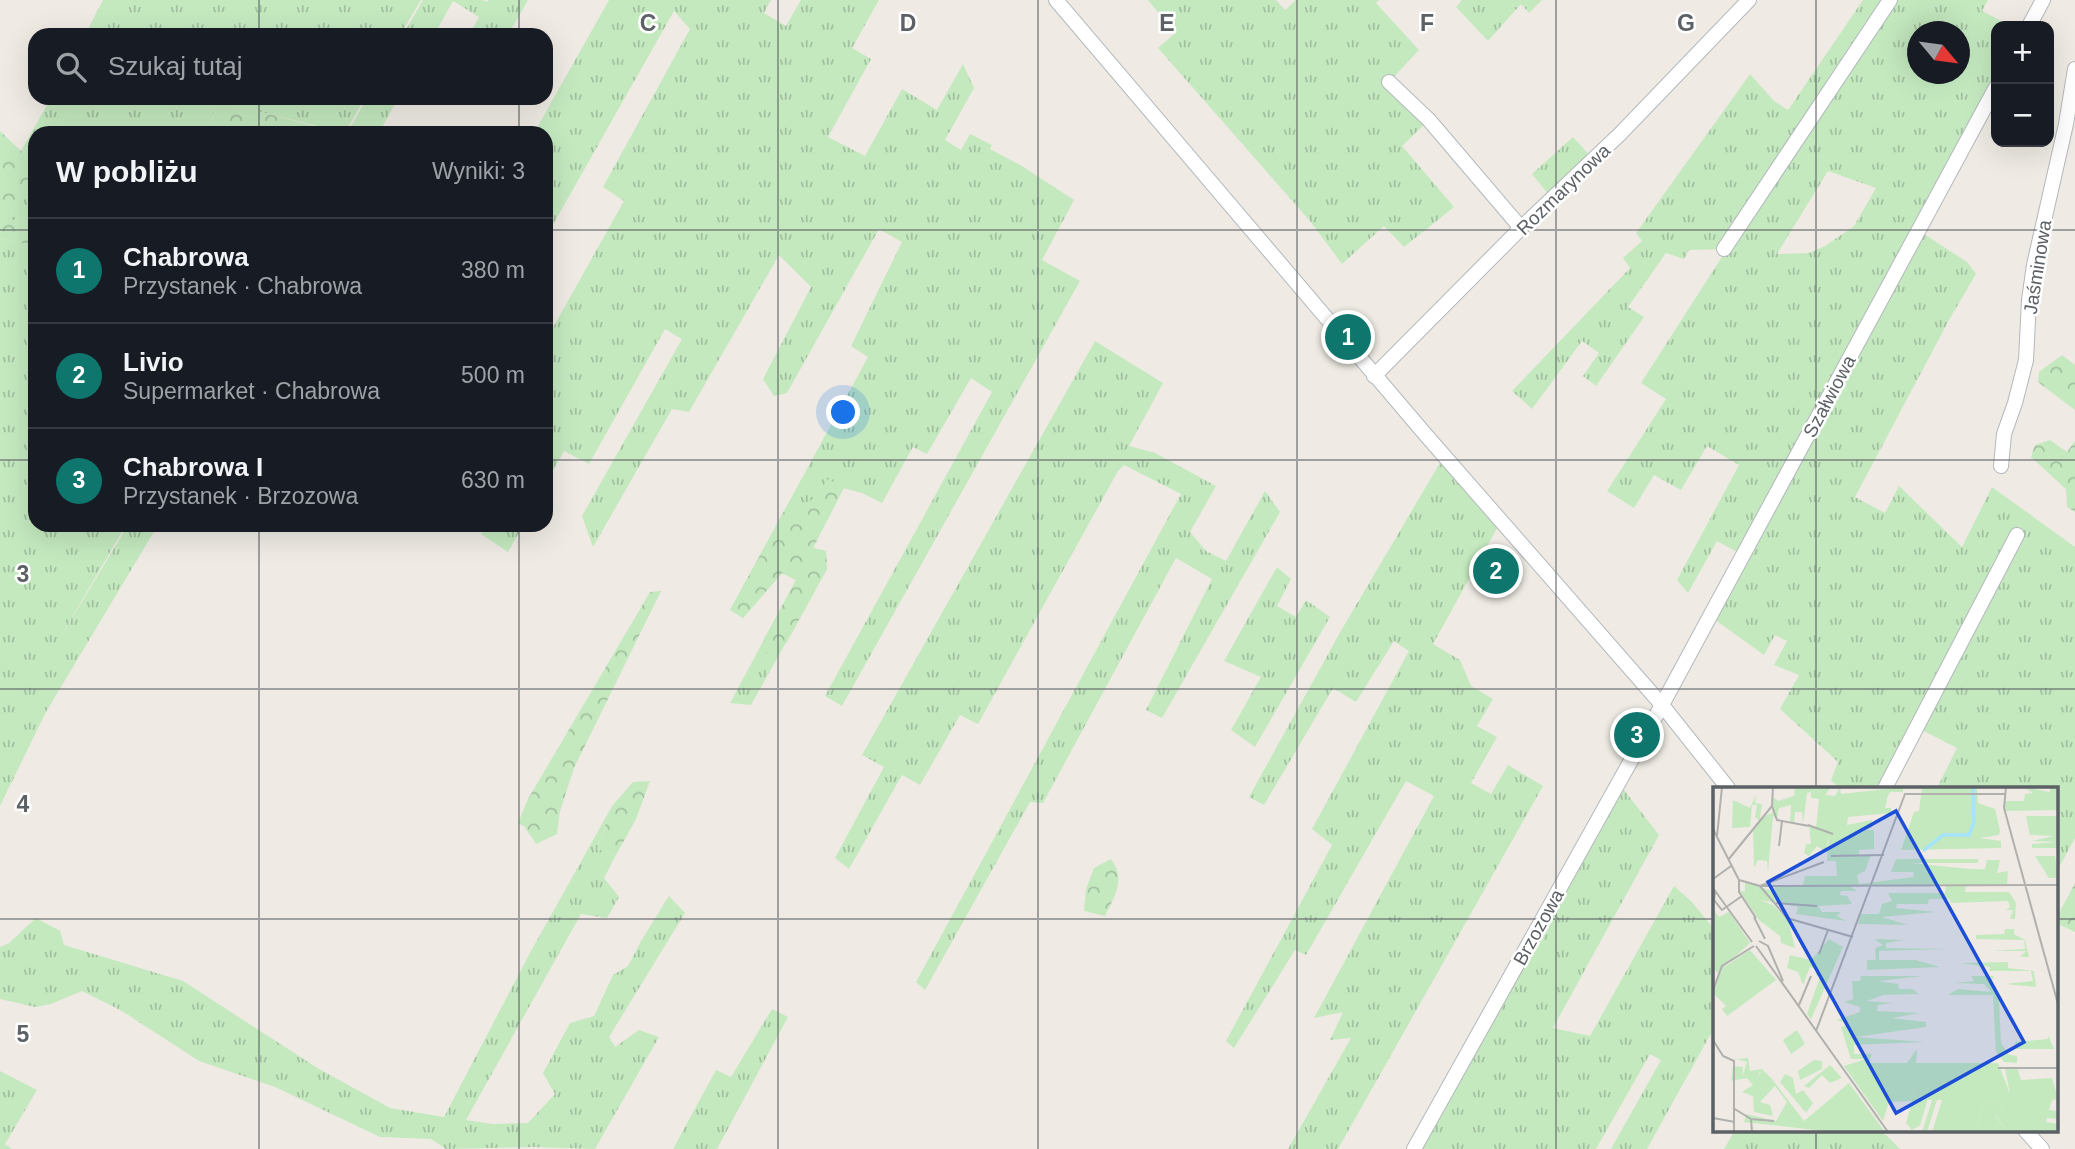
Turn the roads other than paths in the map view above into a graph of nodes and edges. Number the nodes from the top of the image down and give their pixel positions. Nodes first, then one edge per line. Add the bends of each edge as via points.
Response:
1 (1056, 0) edge
2 (1749, 0) edge
3 (1890, 0) edge
4 (2043, 0) edge
5 (2032, 21) edge
6 (2075, 69) edge
7 (1389, 82) dead end
8 (1991, 96) edge
9 (1521, 228) junction
10 (1724, 249) dead end
11 (1374, 376) junction
12 (2001, 466) dead end
13 (2017, 535) dead end
14 (1662, 705) junction
15 (1726, 787) edge
16 (1886, 787) edge
17 (2027, 1132) edge
18 (1414, 1149) edge
19 (2042, 1149) edge

1 - 11 street
2 - 9 street, Rozmarynowa via 1611,143
3 - 10 street
4 - 5 street
6 - 12 street, Jaśminowa via 2034,265 2026,360 2004,434
7 - 9 street via 1429,120
8 - 14 street, Szałwiowa
9 - 11 street, Rozmarynowa
11 - 14 street
13 - 16 street
14 - 15 street
14 - 18 street, Brzozowa
17 - 19 street

